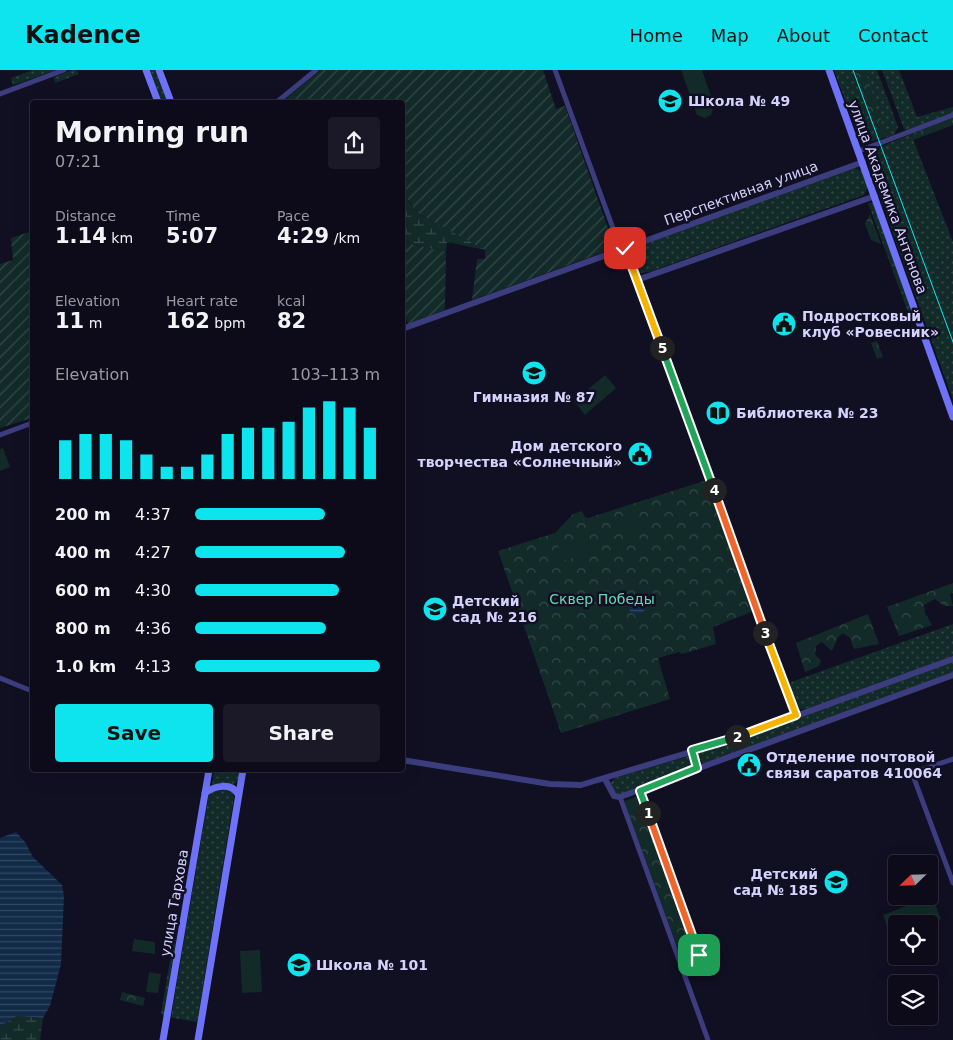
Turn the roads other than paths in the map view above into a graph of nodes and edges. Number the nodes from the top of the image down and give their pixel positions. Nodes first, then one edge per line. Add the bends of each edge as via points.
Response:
1 (64, 70) edge
2 (146, 70) edge
3 (159, 70) edge
4 (316, 70) edge
5 (555, 70) edge
6 (829, 70) edge
7 (0, 94) edge
8 (157, 100) edge
9 (170, 100) edge
10 (279, 100) edge
11 (953, 115) edge
12 (859, 151) junction
13 (863, 162) junction
14 (875, 196) junction
15 (623, 249) junction
16 (637, 280) junction
17 (405, 328) edge
18 (953, 417) edge
19 (30, 424) edge
20 (0, 435) edge
21 (953, 659) edge
22 (953, 675) edge
23 (0, 678) edge
24 (30, 690) edge
25 (796, 715) junction
26 (692, 750) junction
27 (953, 759) edge
28 (405, 760) edge
29 (697, 768) junction
30 (209, 772) edge
31 (242, 772) edge
32 (605, 779) junction
33 (640, 791) junction
34 (205, 793) junction
35 (238, 794) junction
36 (620, 797) junction
37 (953, 883) edge
38 (680, 963) junction
39 (163, 1040) edge
40 (198, 1040) edge
41 (708, 1040) edge

1 - 7 street
2 - 8 main road
3 - 9 main road
4 - 10 street
5 - 15 street
6 - 12 main road, улица Академика Антонова
11 - 12 street
12 - 13 main road, улица Академика Антонова
13 - 14 main road, улица Академика Антонова
13 - 15 street, Перспективная улица
14 - 16 street
14 - 18 main road, улица Академика Антонова
15 - 16 street
15 - 17 street, Перспективная улица
16 - 25 street
19 - 20 street
21 - 25 street
22 - 29 street
23 - 24 street
25 - 26 street
26 - 29 street
26 - 32 street
27 - 37 street via 912,773
28 - 32 street via 569,786
29 - 33 street
30 - 34 main road, улица Тархова
31 - 35 main road
32 - 36 street via 614,796
33 - 36 street
33 - 38 street via 699,955
34 - 35 main road via 212,788 232,787
34 - 39 main road, улица Тархова
35 - 40 main road
36 - 38 street
38 - 41 street

